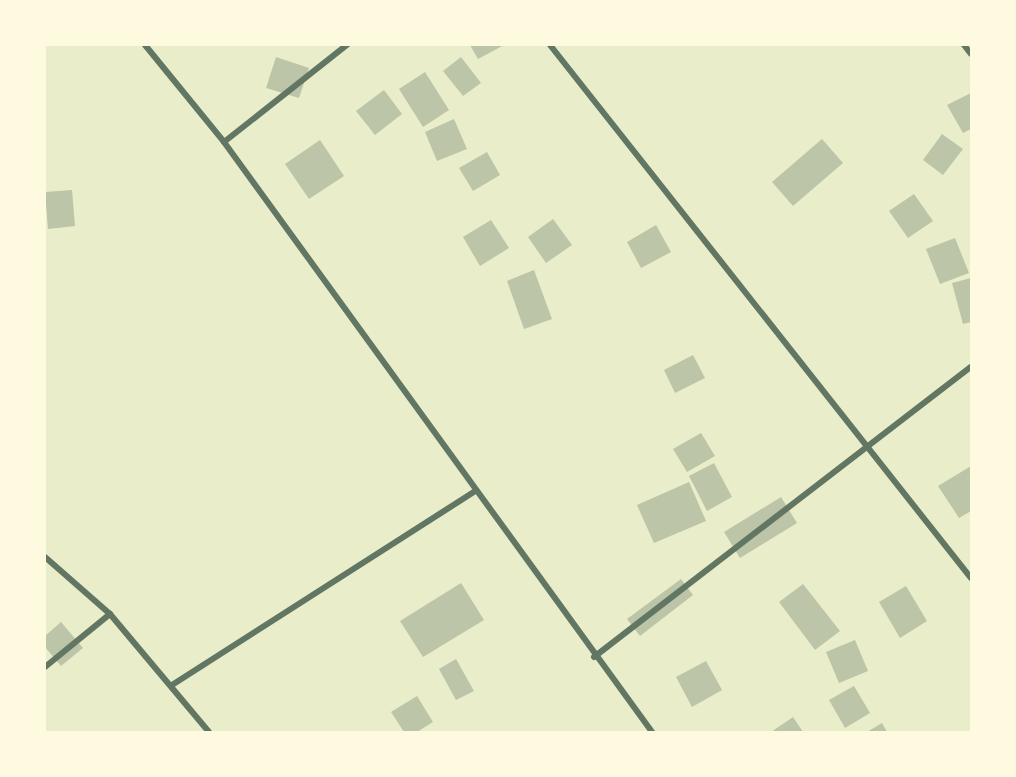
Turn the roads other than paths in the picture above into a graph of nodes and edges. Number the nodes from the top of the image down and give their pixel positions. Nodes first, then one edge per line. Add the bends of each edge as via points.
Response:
1 (145, 45) edge
2 (347, 45) edge
3 (550, 45) edge
4 (964, 45) edge
5 (971, 54) edge
6 (224, 142) junction
7 (971, 367) edge
8 (869, 445) junction
9 (475, 491) junction
10 (45, 557) edge
11 (971, 578) edge
12 (110, 614) junction
13 (594, 657) junction
14 (45, 667) edge
15 (172, 685) junction
16 (210, 732) edge
17 (652, 732) edge

1 - 6 street
2 - 6 street
3 - 8 street
4 - 5 street
6 - 9 street
7 - 8 street
8 - 11 street
8 - 13 street
9 - 13 street
9 - 15 street
10 - 12 street
12 - 14 street
12 - 15 street
13 - 17 street
15 - 16 street

